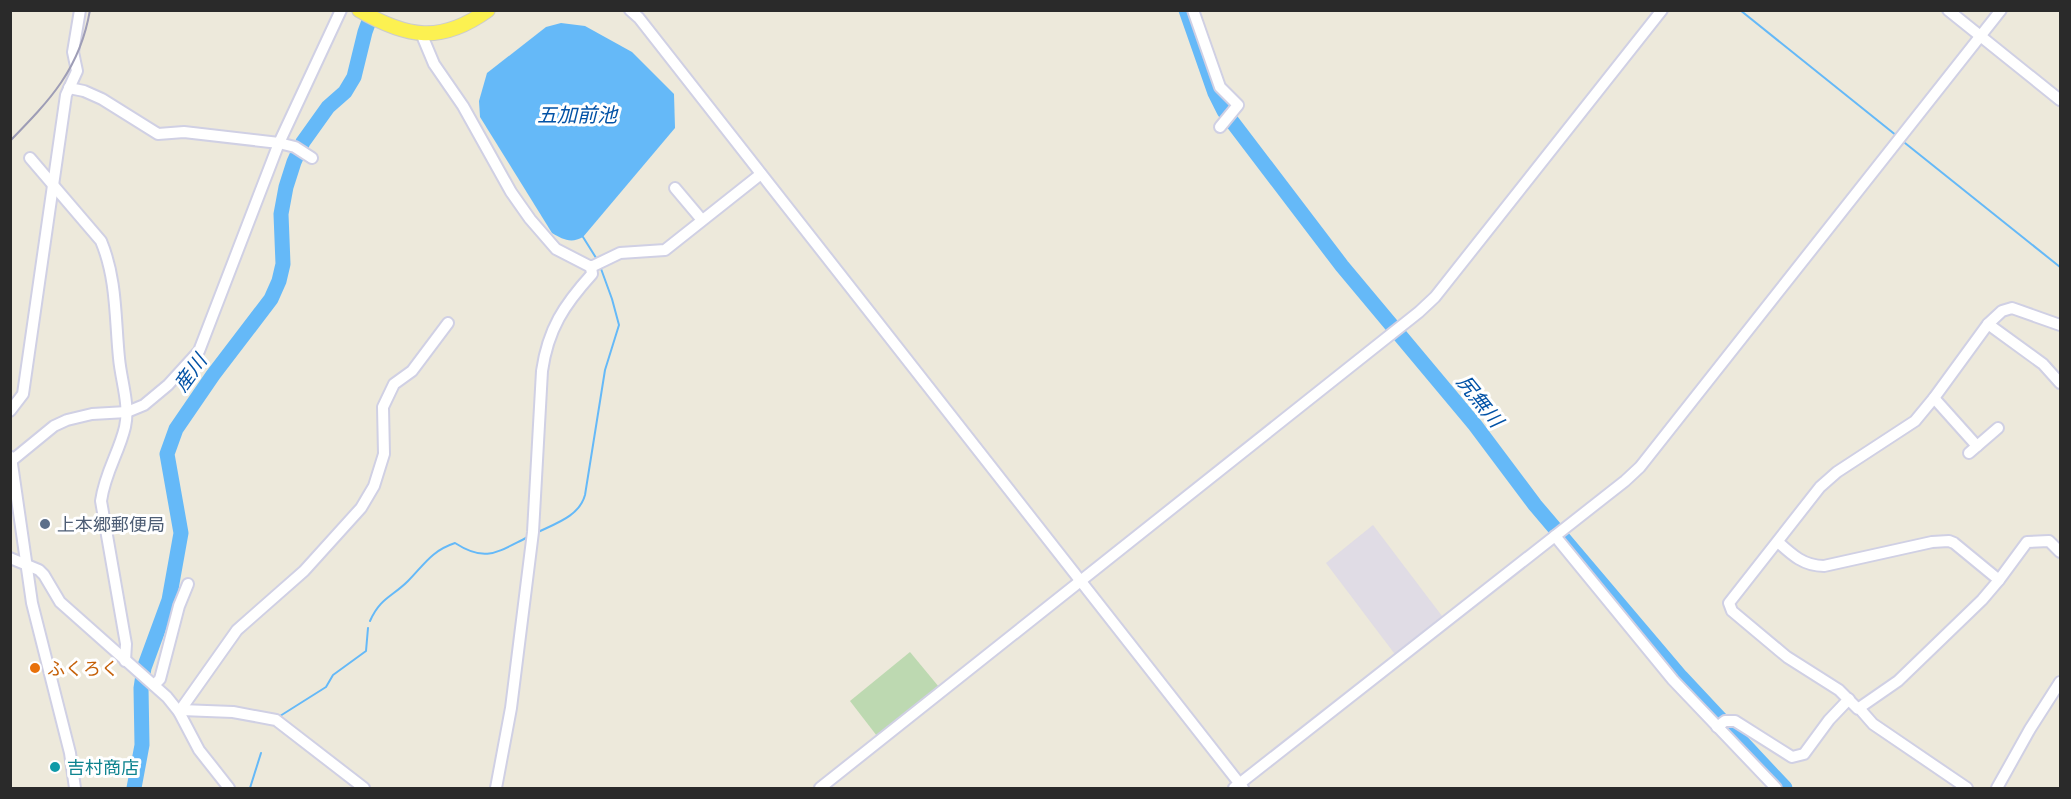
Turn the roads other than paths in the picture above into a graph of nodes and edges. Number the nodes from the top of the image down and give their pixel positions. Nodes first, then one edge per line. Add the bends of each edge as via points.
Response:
1 (80, 10) edge
2 (341, 10) edge
3 (489, 10) edge
4 (630, 10) edge
5 (1193, 10) edge
6 (1662, 10) edge
7 (1948, 10) edge
8 (2001, 10) edge
9 (359, 11) edge
10 (421, 33) junction
11 (1981, 36) junction
12 (69, 88) junction
13 (2061, 100) edge
14 (1222, 124) dead end
15 (279, 143) junction
16 (30, 158) dead end
17 (312, 158) dead end
18 (760, 174) junction
19 (53, 184) junction
20 (675, 188) dead end
21 (702, 220) junction
22 (591, 267) junction
23 (448, 323) dead end
24 (1988, 324) junction
25 (2061, 324) edge
26 (2061, 383) edge
27 (1934, 398) junction
28 (10, 411) edge
29 (127, 412) junction
30 (1998, 429) dead end
31 (11, 459) edge
32 (1555, 536) junction
33 (1778, 542) junction
34 (2058, 545) edge
35 (10, 558) edge
36 (25, 563) junction
37 (1999, 580) junction
38 (1081, 582) junction
39 (188, 584) dead end
40 (128, 662) junction
41 (2061, 682) edge
42 (153, 685) junction
43 (1849, 699) junction
44 (1859, 708) junction
45 (180, 711) junction
46 (1721, 724) junction
47 (1239, 787) edge
48 (75, 789) edge
49 (229, 789) edge
50 (364, 789) edge
51 (496, 789) edge
52 (820, 789) edge
53 (1776, 789) edge
54 (1967, 789) edge
55 (1997, 789) edge

1 - 12 street via 73,52 77,71
2 - 15 street
3 - 10 main road via 446,33
4 - 18 street
5 - 14 street via 1220,87 1238,105
6 - 38 street via 1435,297
7 - 11 street
8 - 11 street
9 - 10 main road via 388,25
10 - 22 street via 434,64 530,219 556,249
11 - 13 street
11 - 32 street via 1640,467
12 - 15 street via 102,99 158,134 184,132
12 - 19 street
15 - 17 street
15 - 29 street via 199,351 168,385 144,405
16 - 19 street
18 - 21 street
18 - 38 street
19 - 28 street via 23,394
19 - 29 street via 101,241 107,255 114,286
20 - 21 street
21 - 22 street via 665,250 620,253
22 - 51 street via 592,274 558,316 545,348 533,532 511,708
23 - 45 street via 412,371 394,384 382,407 384,454 374,486 361,508 304,571 237,630
24 - 25 street via 2002,311 2012,308
24 - 26 street via 2043,364
24 - 27 street
27 - 30 street via 1973,449
27 - 33 street via 1915,421 1828,480
29 - 31 street via 68,420
29 - 40 street via 125,428 103,483 101,501
31 - 36 street
32 - 46 street via 1673,680
32 - 47 street
33 - 37 street via 1810,566 1824,566 1949,541
33 - 43 street via 1729,603 1731,611 1787,657
34 - 37 street via 2049,541 2027,542
35 - 36 street
36 - 40 street via 39,570 60,602
36 - 48 street
37 - 44 street via 1898,681
38 - 47 street
38 - 52 street
39 - 42 street via 160,679
40 - 42 street
41 - 55 street
42 - 45 street
43 - 44 street
43 - 46 street via 1804,754 1792,757 1735,721
44 - 54 street via 1873,724
45 - 49 street via 199,750
45 - 50 street via 233,712 276,720
46 - 53 street

